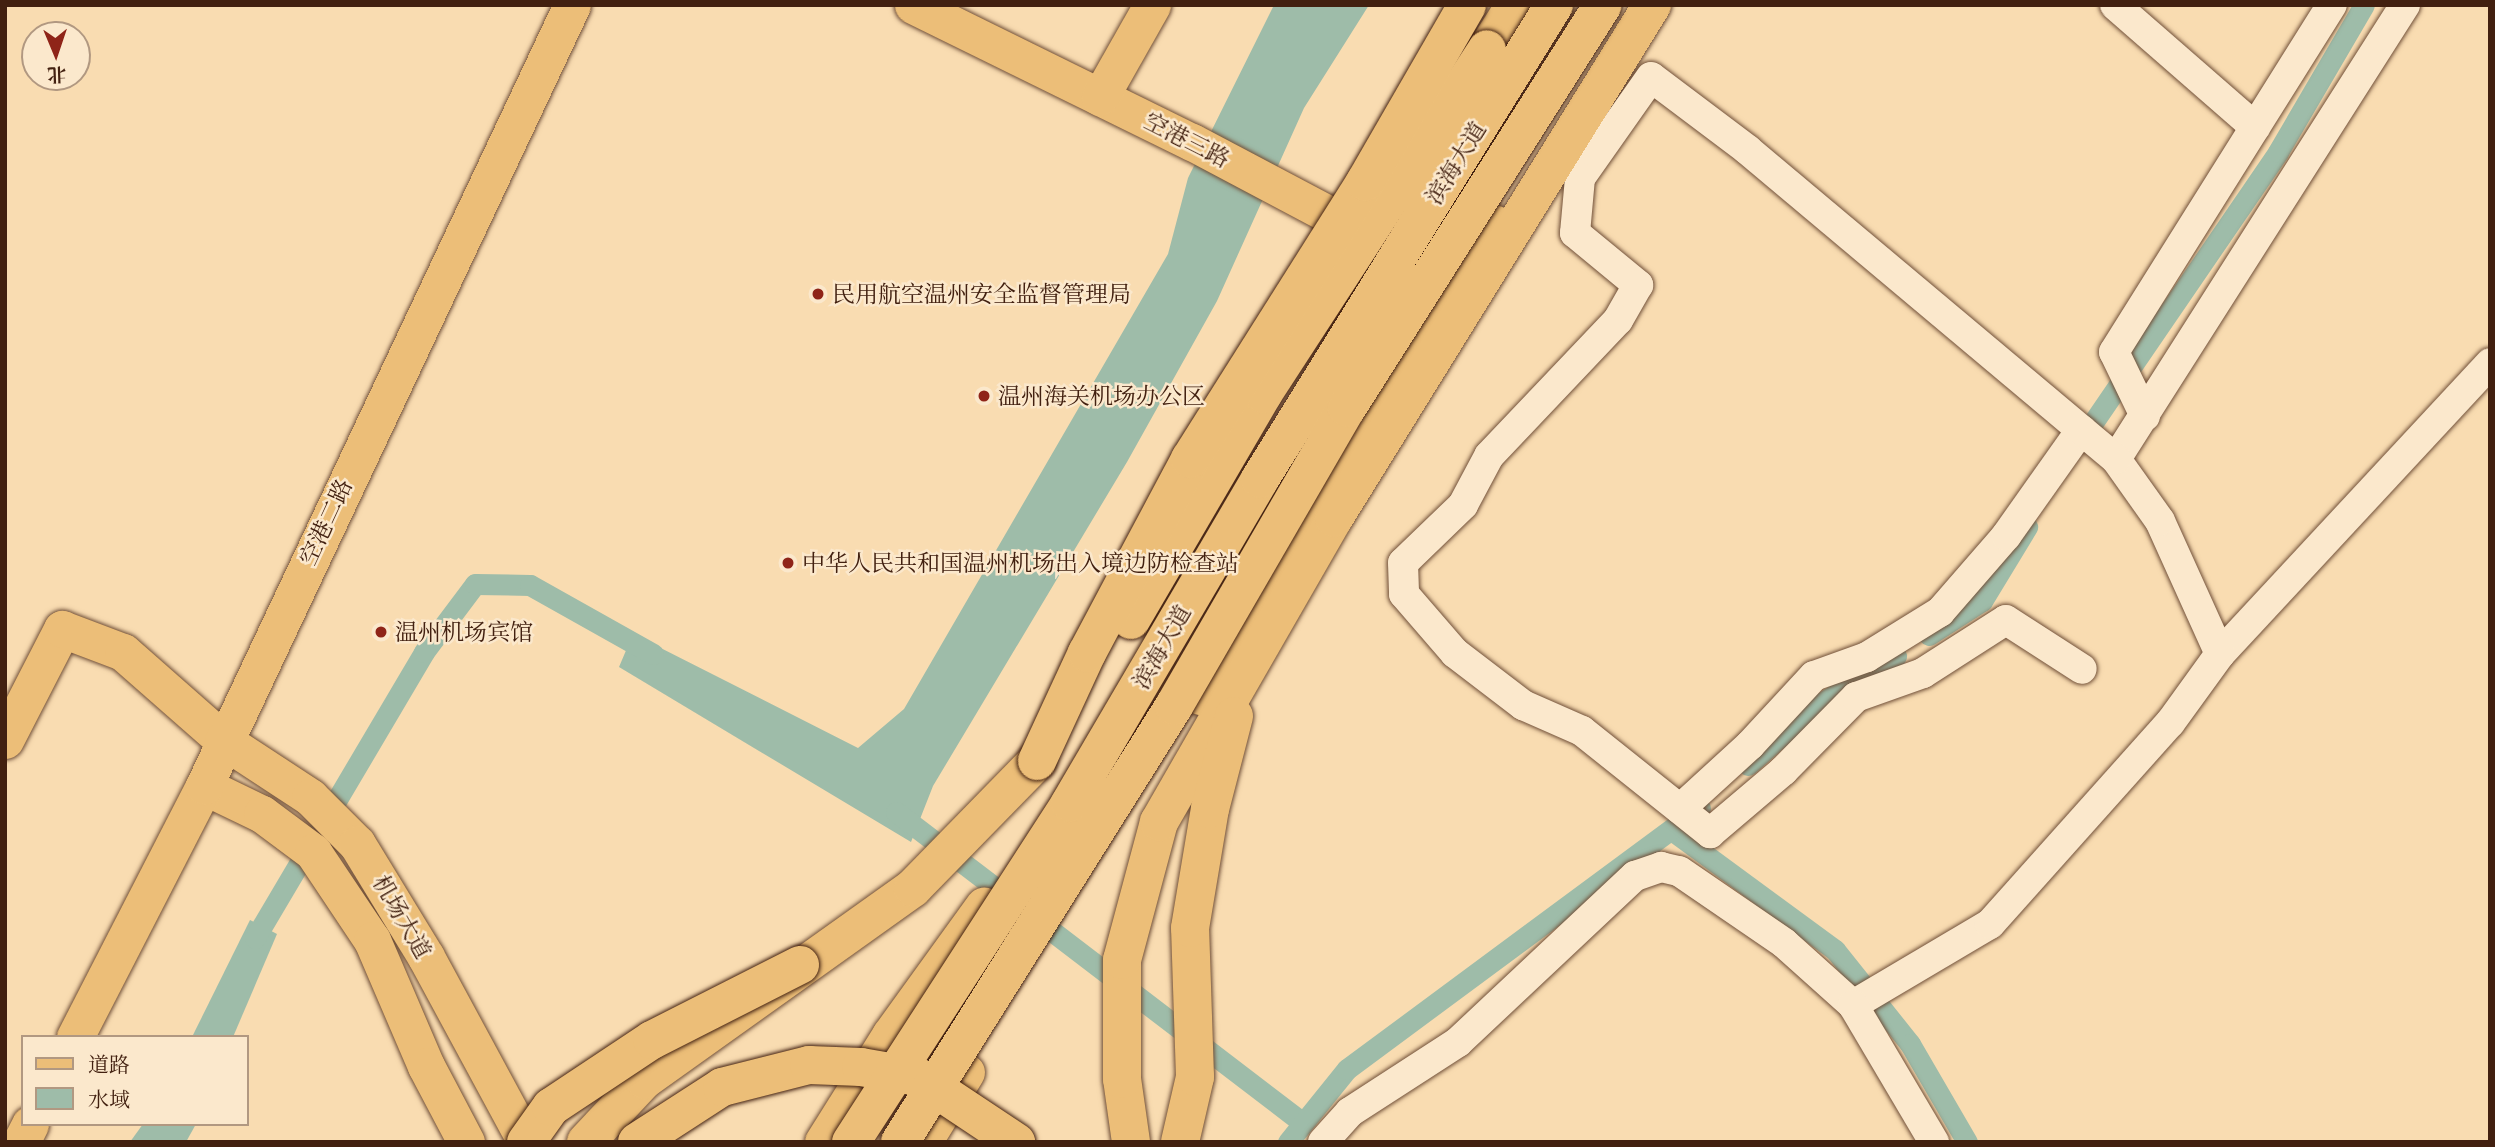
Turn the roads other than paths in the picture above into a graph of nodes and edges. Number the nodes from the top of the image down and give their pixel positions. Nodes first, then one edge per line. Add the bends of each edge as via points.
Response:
1 (572, 5) edge
2 (912, 5) edge
3 (958, 5) edge
4 (1152, 5) edge
5 (1467, 5) edge
6 (1515, 5) edge
7 (1527, 5) edge
8 (1554, 5) edge
9 (1603, 5) edge
10 (1631, 5) edge
11 (1652, 5) edge
12 (2115, 5) edge
13 (2332, 5) edge
14 (2405, 5) edge
15 (1105, 88) junction
16 (2255, 127) junction
17 (1389, 232) junction
18 (1464, 272) junction
19 (2490, 363) edge
20 (2145, 416) junction
21 (2094, 441) junction
22 (2220, 654) junction
23 (1248, 663) junction
24 (2082, 670) dead end
25 (5, 740) edge
26 (223, 740) junction
27 (1037, 761) junction
28 (204, 786) junction
29 (1686, 813) junction
30 (800, 965) junction
31 (1853, 1004) junction
32 (76, 1035) edge
33 (29, 1126) edge
34 (21, 1142) edge
35 (466, 1142) edge
36 (526, 1142) edge
37 (586, 1142) edge
38 (637, 1142) edge
39 (823, 1142) edge
40 (851, 1142) edge
41 (900, 1142) edge
42 (923, 1142) edge
43 (1016, 1142) edge
44 (1131, 1142) edge
45 (1180, 1142) edge
46 (1323, 1142) edge
47 (1934, 1142) edge

1 - 26 main road, 空港二路
2 - 15 main road, 空港三路
3 - 15 main road, 空港三路
4 - 15 main road
5 - 27 highway, bridge via 1365,182 1190,459 1093,641
6 - 27 highway, bridge via 1263,394 1124,632
7 - 17 main road
8 - 40 highway, 滨海大道, bridge via 1260,479 1070,803
9 - 41 highway, 滨海大道, bridge via 1347,408 1174,706
10 - 18 main road
11 - 23 highway
12 - 16 street
13 - 16 street
14 - 20 street
15 - 17 main road, 空港三路
16 - 20 street via 2114,352
17 - 18 main road, 空港三路
17 - 39 main road via 1012,867 890,1035
18 - 42 main road
19 - 22 street
20 - 21 street
21 - 22 street via 2160,520
21 - 29 street via 1940,612 1867,657 1814,677
21 - 29 street via 1748,150 1651,77 1580,178 1575,233 1638,285 1618,320 1489,456 1463,505 1403,563 1404,594 1455,653 1524,705 1582,731
22 - 31 street via 2170,723 1990,924
23 - 44 highway via 1159,822 1122,960 1122,1079
23 - 45 highway via 1210,809 1190,928 1195,1077
24 - 29 street via 2006,620 1923,673 1856,697 1783,771 1710,833
25 - 26 main road, 机场大道 via 62,629 123,652
26 - 28 main road, 空港二路
26 - 36 main road, 机场大道 via 310,797 357,844 426,957
27 - 30 highway via 913,888
28 - 32 main road, 空港二路
28 - 35 main road, 机场大道 via 262,814 313,852 372,940 426,1066
30 - 36 highway, bridge via 652,1041 551,1107
30 - 37 highway, bridge via 643,1080
31 - 46 street via 1784,943 1679,871 1661,867 1635,876 1458,1042 1350,1112
31 - 47 street
33 - 34 main road
38 - 43 highway, bridge via 722,1087 809,1065 862,1067 918,1077

